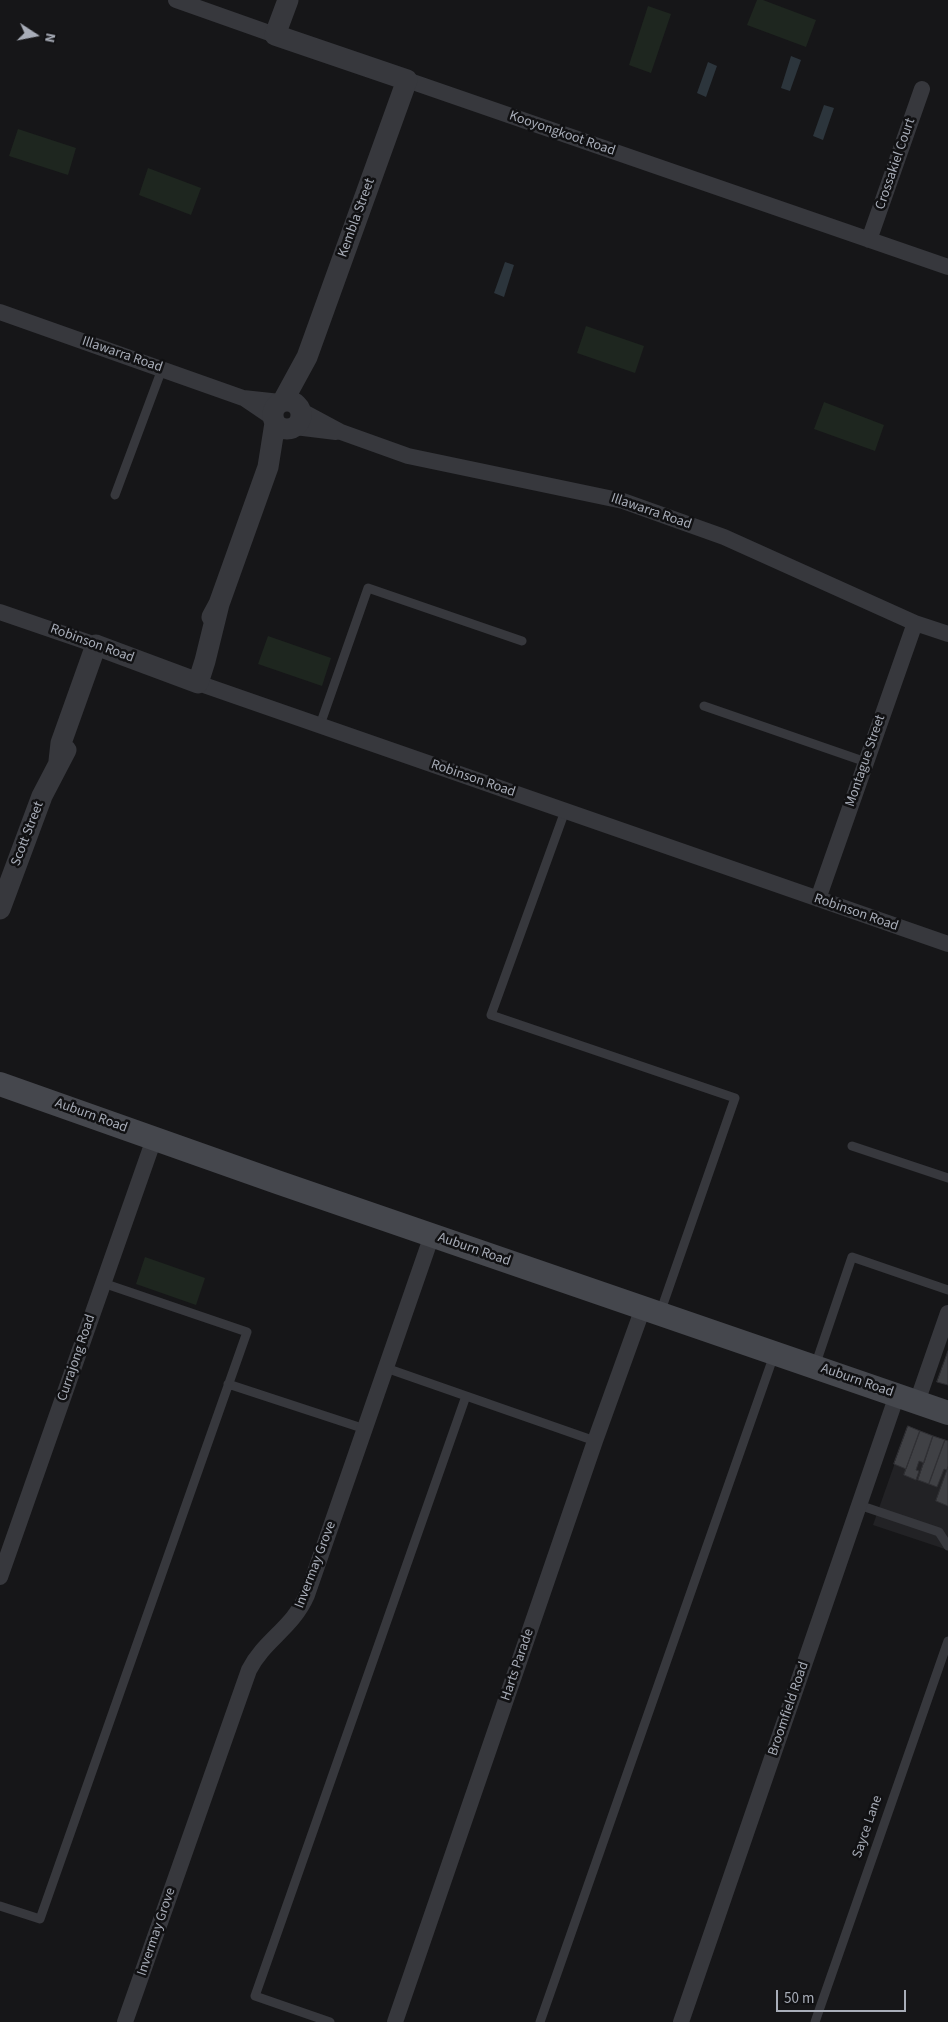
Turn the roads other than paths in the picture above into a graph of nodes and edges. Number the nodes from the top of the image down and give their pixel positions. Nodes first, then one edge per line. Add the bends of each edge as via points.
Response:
1 (176, 0) edge
2 (288, 0) edge
3 (300, 0) edge
4 (282, 37) junction
5 (407, 80) junction
6 (922, 88) dead end
7 (869, 240) junction
8 (948, 267) edge
9 (0, 312) edge
10 (162, 369) junction
11 (287, 415) junction
12 (115, 495) dead end
13 (0, 612) edge
14 (915, 623) junction
15 (948, 634) edge
16 (522, 641) dead end
17 (101, 646) junction
18 (191, 680) junction
19 (704, 706) dead end
20 (320, 725) junction
21 (866, 762) junction
22 (565, 811) junction
23 (818, 899) junction
24 (0, 909) edge
25 (948, 944) edge
26 (0, 1084) edge
27 (154, 1139) junction
28 (852, 1146) dead end
29 (948, 1178) edge
30 (432, 1235) junction
31 (103, 1283) junction
32 (948, 1290) edge
33 (652, 1311) junction
34 (948, 1313) edge
35 (775, 1353) junction
36 (814, 1367) junction
37 (386, 1368) junction
38 (228, 1384) junction
39 (466, 1396) junction
40 (907, 1399) junction
41 (948, 1413) edge
42 (365, 1430) junction
43 (595, 1441) junction
44 (859, 1505) junction
45 (948, 1546) edge
46 (0, 1578) edge
47 (948, 1641) edge
48 (0, 1906) edge
49 (126, 2022) edge
50 (330, 2022) edge
51 (395, 2022) edge
52 (540, 2022) edge
53 (681, 2022) edge
54 (814, 2022) edge

1 - 4 street, Kooyongkoot Road
2 - 4 street
3 - 4 street
4 - 5 street, Kooyongkoot Road
5 - 7 street, Kooyongkoot Road
5 - 11 street, Kembla Street
6 - 7 street, Crossakiel Court
7 - 8 street, Kooyongkoot Road
9 - 10 street, Illawarra Road
10 - 11 street, Illawarra Road
10 - 12 lane
11 - 14 street, Illawarra Road via 408,456 623,501 724,537
11 - 18 street, Kembla Street via 218,604 206,661
13 - 17 street, Robinson Road
14 - 15 street, Illawarra Road
14 - 21 street, Montague Street
16 - 20 lane via 368,588
17 - 18 street, Robinson Road
17 - 24 street, Scott Street via 61,743 59,761 42,796
18 - 20 street, Robinson Road
19 - 21 lane
20 - 22 street, Robinson Road
21 - 23 street, Montague Street
22 - 23 street, Robinson Road
22 - 33 lane via 491,1015 735,1098
23 - 25 street, Robinson Road
26 - 27 main road, Auburn Road
27 - 30 main road, Auburn Road
27 - 31 street, Currajong Road
28 - 29 lane
30 - 33 main road, Auburn Road
30 - 37 street, Invermay Grove
31 - 38 lane via 247,1332
31 - 46 street, Currajong Road
32 - 36 lane via 852,1257
33 - 35 main road, Auburn Road
33 - 43 street, Harts Parade
34 - 40 street, Broomfield Road
35 - 36 main road, Auburn Road
35 - 52 lane
36 - 40 main road, Auburn Road
37 - 39 lane
37 - 42 street, Invermay Grove
38 - 42 lane
38 - 48 lane via 40,1919
39 - 43 lane
39 - 50 lane via 255,1996
40 - 41 main road, Auburn Road
40 - 44 street, Broomfield Road
42 - 49 street, Invermay Grove via 303,1605 291,1622 261,1651 249,1670
43 - 51 street, Harts Parade
44 - 45 lane via 939,1532
44 - 53 street, Broomfield Road
47 - 54 lane, Sayce Lane

